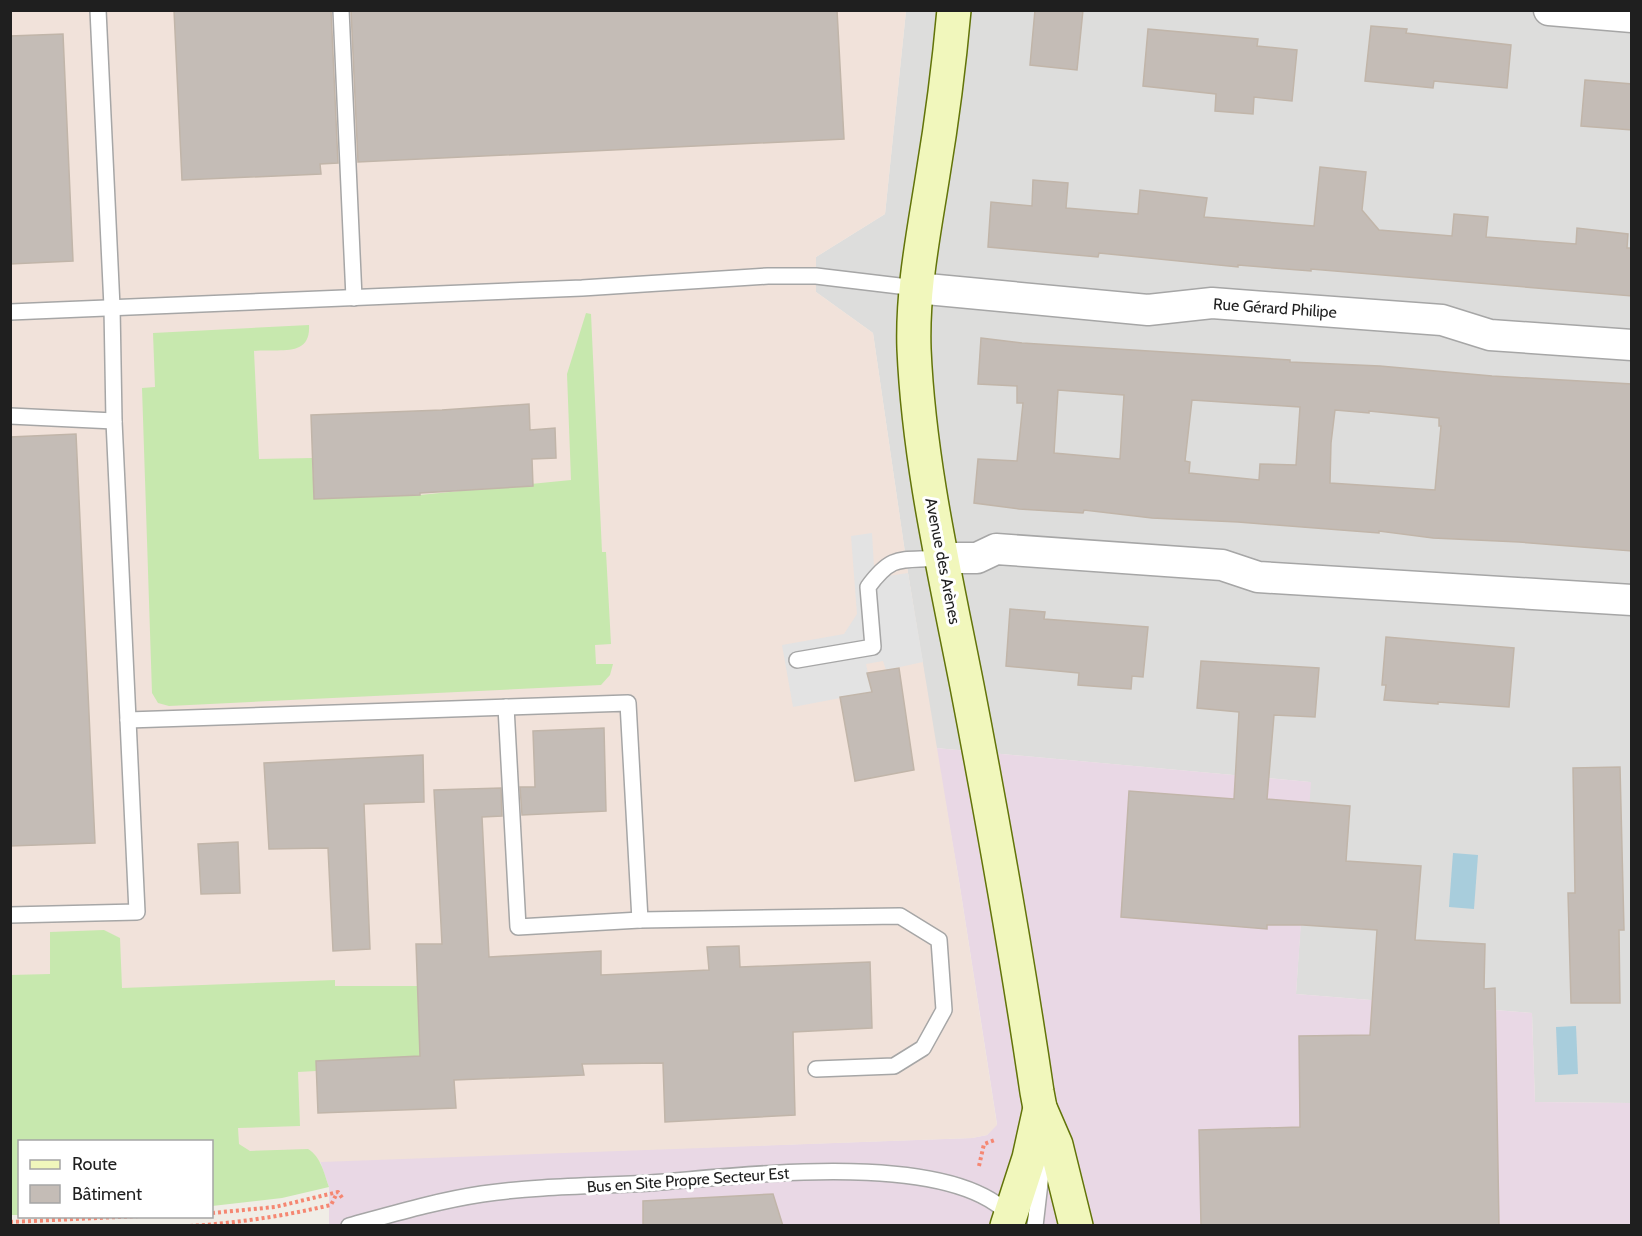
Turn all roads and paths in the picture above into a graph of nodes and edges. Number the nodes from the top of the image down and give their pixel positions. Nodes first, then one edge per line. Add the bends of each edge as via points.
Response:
1 (98, 10) edge
2 (341, 10) edge
3 (954, 10) edge
4 (1550, 10) edge
5 (1632, 17) edge
6 (916, 288) junction
7 (354, 298) junction
8 (112, 307) junction
9 (10, 312) edge
10 (1632, 345) edge
11 (10, 416) edge
12 (114, 421) junction
13 (940, 558) junction
14 (1632, 600) edge
15 (797, 660) dead end
16 (506, 707) junction
17 (128, 720) junction
18 (10, 915) edge
19 (640, 920) junction
20 (816, 1069) dead end
21 (1040, 1108) junction
22 (338, 1192) junction
23 (213, 1213) edge
24 (97, 1218) edge
25 (10, 1222) edge
26 (1017, 1223) edge
27 (356, 1224) edge
28 (190, 1226) edge
29 (1076, 1226) edge

1 - 8 lane
2 - 7 lane
3 - 6 street, Avenue des Arènes
4 - 5 street
6 - 7 lane via 816,276
6 - 10 street, Rue Gérard Philipe via 1148,310 1212,303 1442,320 1490,335
6 - 13 street, Avenue des Arènes via 917,388
7 - 8 lane
8 - 9 lane
8 - 12 lane
11 - 12 lane
12 - 17 lane
13 - 14 street via 977,558 996,549 1222,566 1258,577
13 - 15 lane via 894,560 880,570 868,587 873,647
13 - 21 street, Avenue des Arènes via 990,810
16 - 17 lane
16 - 19 lane via 628,703
16 - 19 lane via 518,927
17 - 18 lane via 137,912
19 - 20 lane via 900,916 939,940 944,1010 923,1048 894,1066
21 - 26 street, Avenue des Arènes
21 - 29 street, Avenue des Arènes via 1056,1145
22 - 23 path via 275,1206
22 - 27 path
22 - 28 path via 331,1205 301,1212
24 - 25 path
26 - 27 lane, Bus en Site Propre Secteur Est via 973,1191 944,1182 899,1175 827,1173 484,1194

